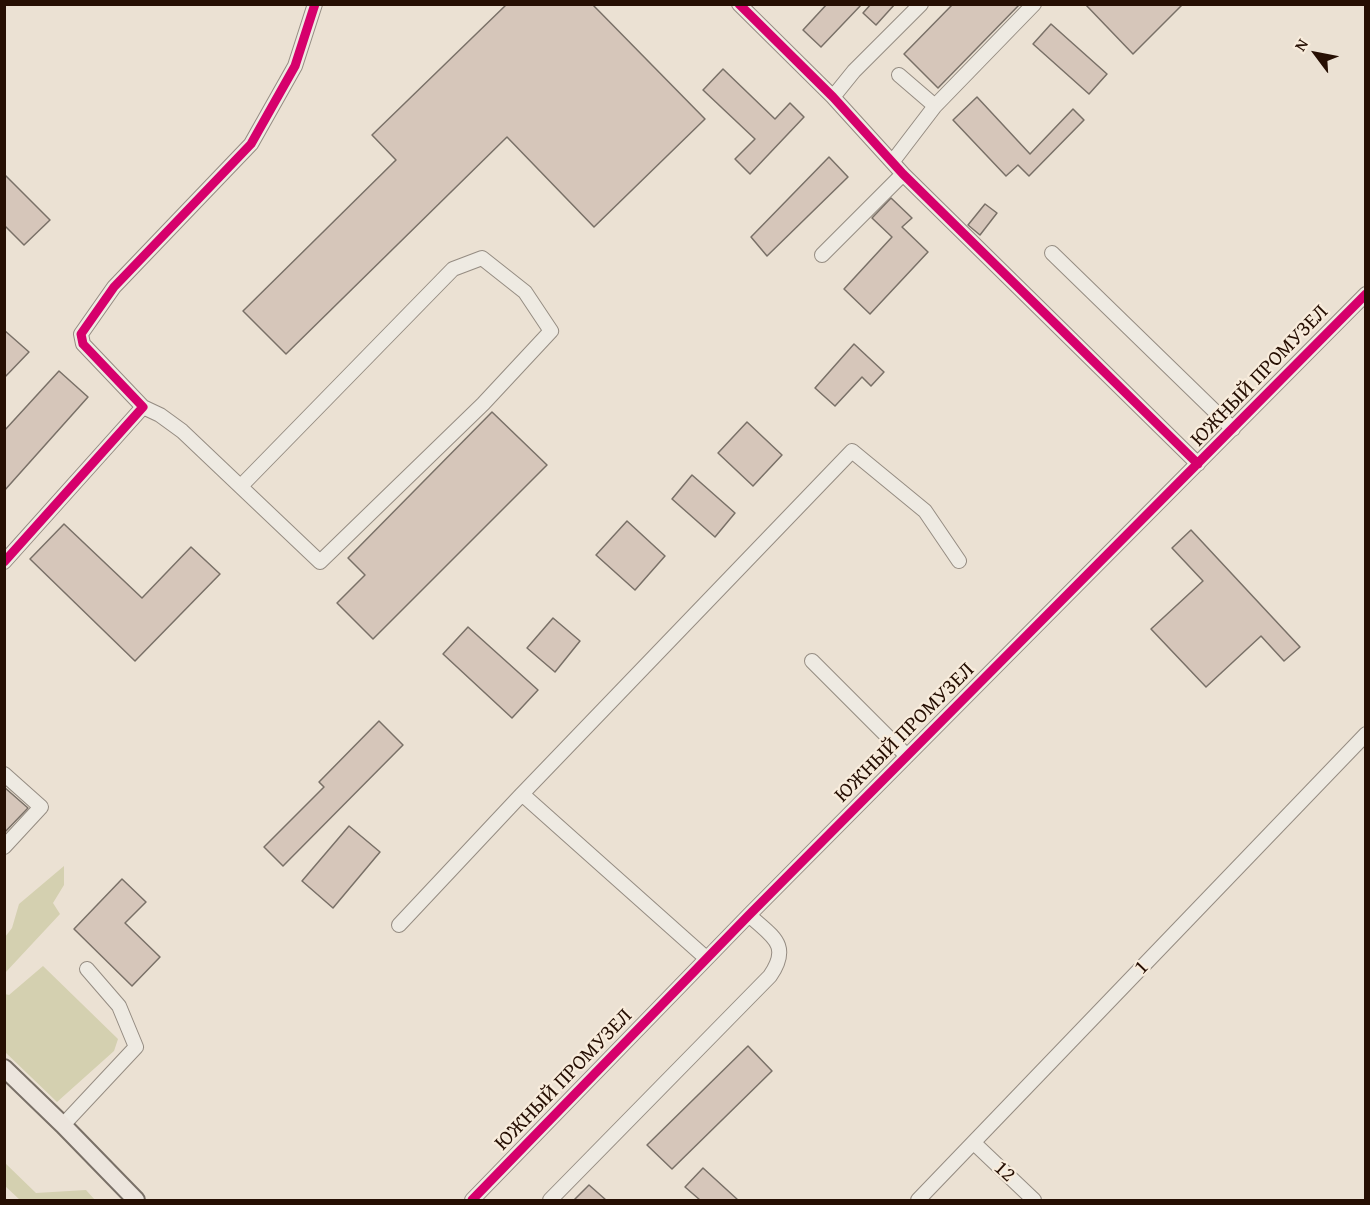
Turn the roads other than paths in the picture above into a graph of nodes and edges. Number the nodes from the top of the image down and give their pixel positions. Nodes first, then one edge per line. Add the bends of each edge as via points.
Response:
1 (315, 4) edge
2 (739, 4) edge
3 (921, 4) edge
4 (1034, 4) edge
5 (899, 75) dead end
6 (833, 97) junction
7 (935, 106) junction
8 (892, 161) junction
9 (903, 174) junction
10 (1052, 253) dead end
11 (822, 255) dead end
12 (1365, 294) edge
13 (143, 407) junction
14 (1233, 429) junction
15 (1198, 464) junction
16 (241, 486) junction
17 (959, 561) dead end
18 (4, 562) edge
19 (812, 661) dead end
20 (1365, 734) edge
21 (907, 756) junction
22 (4, 774) edge
23 (522, 794) junction
24 (4, 847) edge
25 (749, 915) junction
26 (399, 925) dead end
27 (706, 958) junction
28 (87, 969) dead end
29 (4, 1068) edge
30 (63, 1125) junction
31 (974, 1143) junction
32 (136, 1200) edge
33 (472, 1200) edge
34 (550, 1200) edge
35 (918, 1200) edge
36 (1035, 1200) edge

1 - 13 street via 295,66 251,144 114,287 81,334 83,344
2 - 6 street
3 - 6 street
4 - 7 street
5 - 7 street
6 - 8 street
7 - 8 street
8 - 9 street
9 - 11 street
9 - 15 street
10 - 14 street
12 - 14 street, ЮЖНЫЙ ПРОМУЗЕЛ
13 - 16 street via 182,431
13 - 18 street
14 - 15 street, ЮЖНЫЙ ПРОМУЗЕЛ
15 - 21 street, ЮЖНЫЙ ПРОМУЗЕЛ
16 - 16 street via 453,269 482,258 525,292 551,331 483,405 320,562
17 - 23 street via 925,511 852,451
19 - 21 street
20 - 31 street, 1 / 1
21 - 25 street, ЮЖНЫЙ ПРОМУЗЕЛ
22 - 24 street via 41,807
23 - 26 street
23 - 27 street
25 - 27 street, ЮЖНЫЙ ПРОМУЗЕЛ
25 - 34 street via 779,945 781,953 775,969
27 - 33 street, ЮЖНЫЙ ПРОМУЗЕЛ
28 - 30 street via 119,1005 136,1047
29 - 30 main road
30 - 32 main road
31 - 35 street, 1 / 1
31 - 36 street, 12 / 12

